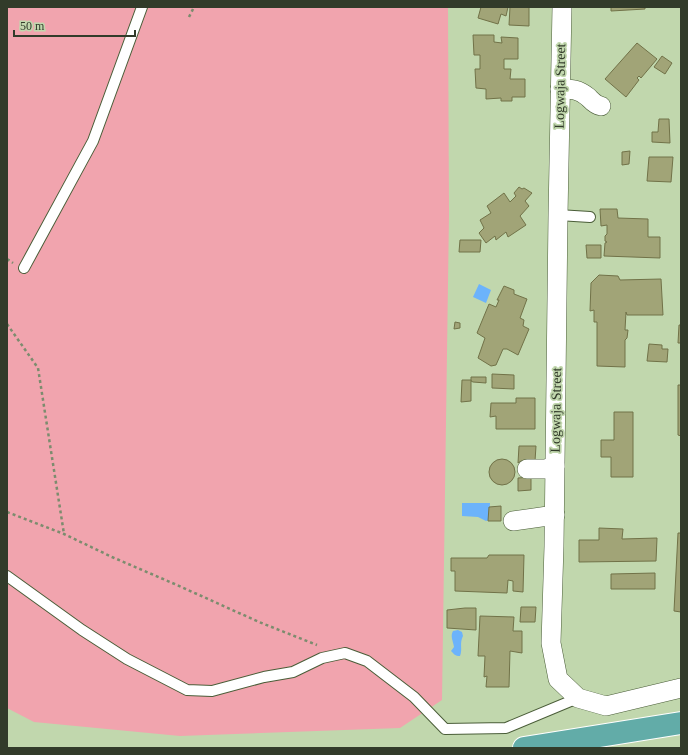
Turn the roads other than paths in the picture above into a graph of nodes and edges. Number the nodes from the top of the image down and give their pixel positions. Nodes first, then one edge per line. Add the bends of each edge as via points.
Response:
1 (142, 7) edge
2 (562, 7) edge
3 (560, 89) junction
4 (601, 106) dead end
5 (558, 216) junction
6 (590, 216) dead end
7 (24, 268) dead end
8 (555, 466) junction
9 (528, 469) dead end
10 (555, 515) junction
11 (513, 521) dead end
12 (7, 576) edge
13 (681, 688) edge
14 (578, 698) junction
15 (681, 723) edge
16 (524, 748) edge

1 - 7 lane via 94,141
2 - 3 street, Logwaja Street
3 - 4 street via 572,89 586,95 597,106
3 - 5 street, Logwaja Street
5 - 6 lane
5 - 8 street, Logwaja Street
8 - 9 street
8 - 10 street, Logwaja Street
10 - 11 street
10 - 14 street, Logwaja Street via 551,643 558,679
12 - 14 lane via 121,655 187,690 212,691 293,672 322,658 345,653 367,661 414,697 445,729 506,728
13 - 14 street, Logwaja Street via 606,706
15 - 16 highway

